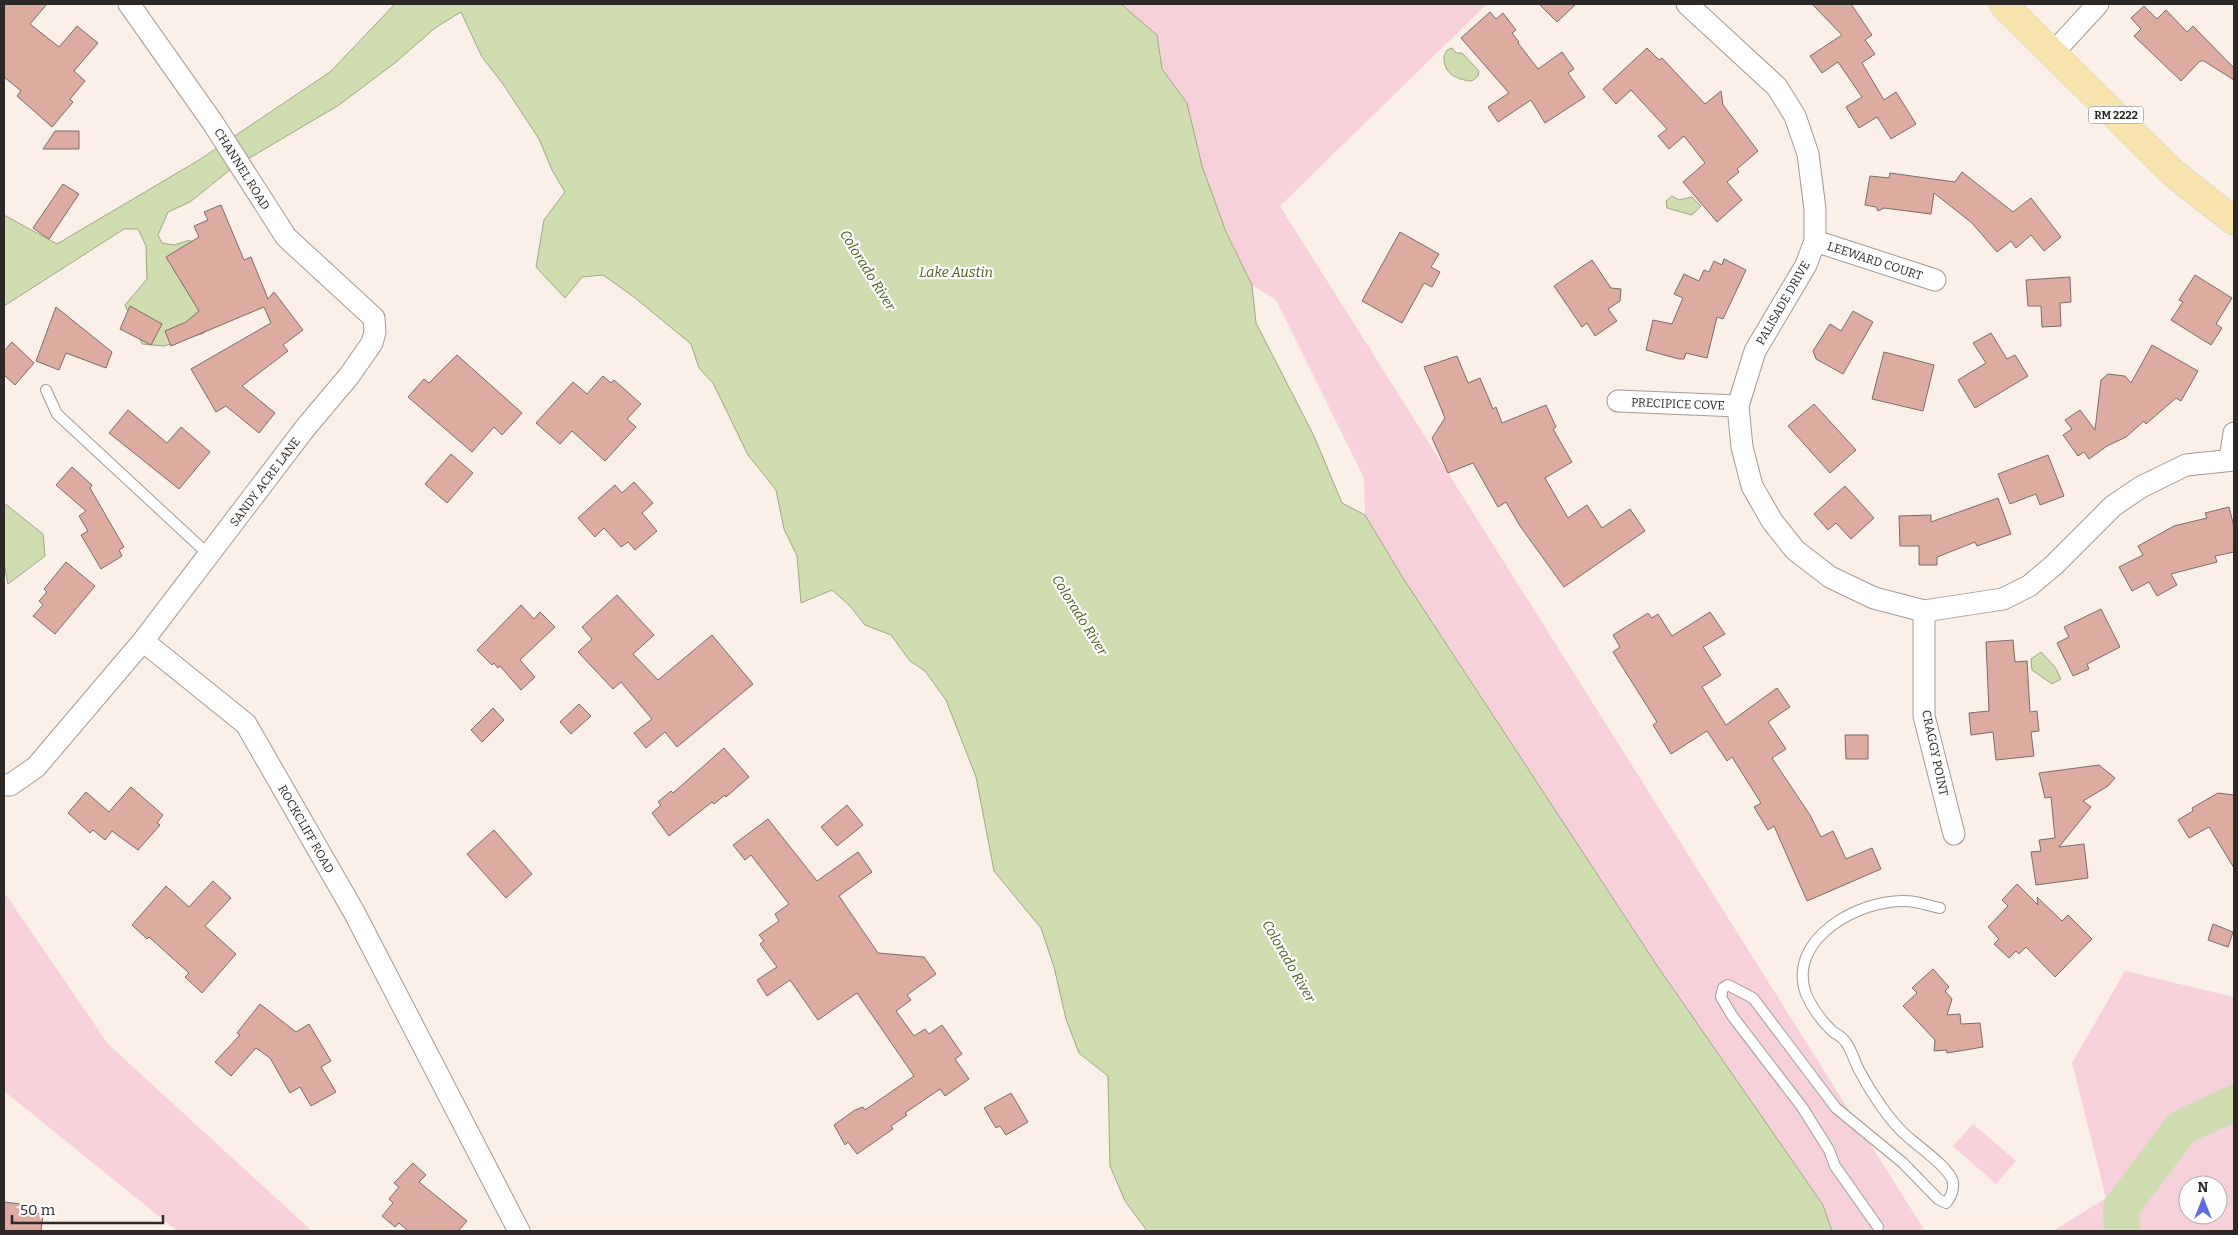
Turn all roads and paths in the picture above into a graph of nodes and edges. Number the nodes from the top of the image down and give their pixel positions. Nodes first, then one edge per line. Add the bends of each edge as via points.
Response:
1 (129, 4) edge
2 (1687, 4) edge
3 (2003, 4) edge
4 (2098, 4) edge
5 (2053, 53) junction
6 (2234, 221) edge
7 (1815, 241) junction
8 (1935, 280) dead end
9 (374, 318) joint
10 (46, 390) dead end
11 (1618, 402) dead end
12 (1738, 406) junction
13 (2234, 433) edge
14 (2232, 459) edge
15 (209, 555) junction
16 (1924, 611) junction
17 (144, 641) junction
18 (4, 785) edge
19 (1954, 834) dead end
20 (1940, 908) dead end
21 (1878, 1227) dead end
22 (519, 1231) edge

1 - 9 street, CHANNEL ROAD via 214,123 286,237
2 - 7 street, PALISADE DRIVE via 1777,87 1795,116 1808,154 1815,209
3 - 5 main road, RM 2222
4 - 5 street
5 - 6 main road, RM 2222 via 2173,173
7 - 8 street, LEEWARD COURT
7 - 12 street, PALISADE DRIVE via 1802,273 1755,351
9 - 15 street, SANDY ACRE LANE via 372,343
10 - 15 lane via 57,414
11 - 12 street, PRECIPICE COVE
12 - 16 street, PALISADE DRIVE via 1742,446 1752,486 1772,521 1795,550 1830,577 1874,598
13 - 14 street
14 - 16 street, PALISADE DRIVE via 2186,465 2141,487 2113,506 2029,586 2003,599
15 - 17 street, SANDY ACRE LANE
16 - 19 street, CRAGGY POINT via 1924,716
17 - 18 street via 36,767 10,785
17 - 22 street, ROCKCLIFF ROAD via 246,724 354,912
20 - 21 lane via 1907,901 1872,905 1853,912 1830,926 1813,944 1806,958 1803,977 1806,993 1816,1013 1845,1040 1866,1084 1904,1134 1942,1166 1953,1181 1952,1196 1946,1203 1836,1108 1753,998 1728,985 1722,988 1721,998 1733,1017 1802,1107 1829,1150 1835,1166

